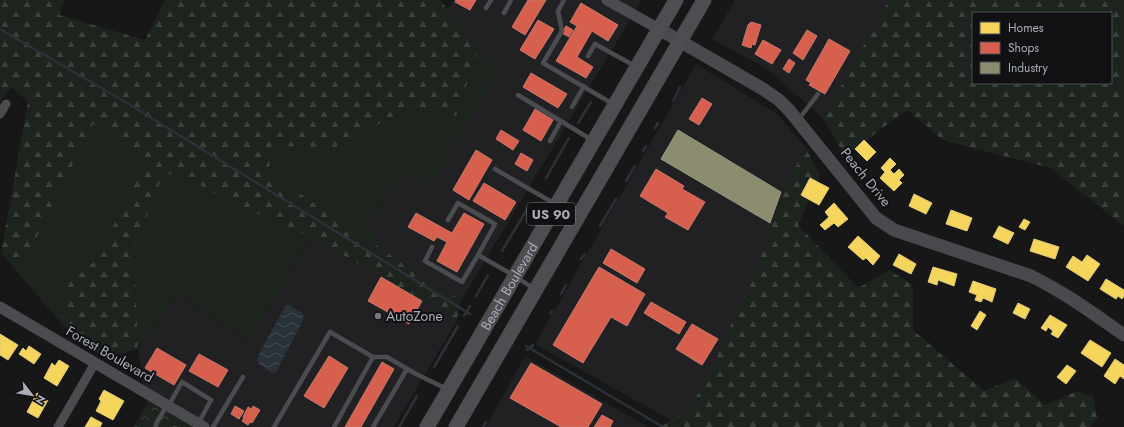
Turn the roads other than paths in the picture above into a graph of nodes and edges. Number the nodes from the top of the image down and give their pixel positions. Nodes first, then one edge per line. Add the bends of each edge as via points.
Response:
1 (491, 0) edge
2 (511, 0) edge
3 (564, 0) edge
4 (607, 0) edge
5 (676, 0) edge
6 (704, 0) edge
7 (486, 8) dead end
8 (504, 13) dead end
9 (659, 29) junction
10 (680, 42) junction
11 (588, 56) dead end
12 (636, 67) junction
13 (584, 86) junction
14 (818, 94) dead end
15 (518, 95) dead end
16 (6, 104) dead end
17 (614, 105) junction
18 (572, 107) dead end
19 (0, 114) edge
20 (798, 120) junction
21 (561, 121) junction
22 (594, 140) junction
23 (550, 141) dead end
24 (496, 169) dead end
25 (556, 205) junction
26 (448, 220) dead end
27 (432, 247) dead end
28 (478, 255) junction
29 (515, 276) junction
30 (535, 290) junction
31 (0, 307) edge
32 (1124, 335) edge
33 (373, 357) junction
34 (95, 362) junction
35 (407, 369) junction
36 (243, 377) dead end
37 (449, 390) junction
38 (167, 405) junction
39 (201, 425) edge
40 (58, 427) edge
41 (156, 427) edge
42 (213, 427) edge
43 (274, 427) edge
44 (334, 427) edge
45 (373, 427) edge
46 (427, 427) edge
47 (456, 427) edge

1 - 7 lane
2 - 8 lane
3 - 13 lane via 558,11 562,31 543,63
4 - 9 street, Peach Drive
5 - 9 highway, Beach Boulevard / US 90
6 - 10 highway, US 90
9 - 10 main road, Peach Drive
9 - 12 highway, Beach Boulevard / US 90
10 - 20 main road, Peach Drive via 763,89 779,100
10 - 30 highway, US 90
11 - 12 lane via 595,44
12 - 17 highway, Beach Boulevard / US 90
13 - 17 lane
13 - 18 lane
14 - 20 lane
15 - 21 lane
16 - 19 street
17 - 22 highway, Beach Boulevard / US 90
20 - 32 main road, Peach Drive via 876,218 894,230 1031,276 1072,299
21 - 22 lane
21 - 23 lane
22 - 25 highway, Beach Boulevard / US 90
24 - 25 lane
25 - 29 highway, Beach Boulevard / US 90
26 - 28 lane via 458,203 495,224
27 - 28 lane via 425,261 462,282
28 - 29 lane
29 - 30 lane
29 - 37 highway, Beach Boulevard / US 90
30 - 47 highway, US 90
31 - 34 street, Forest Boulevard
33 - 35 lane via 387,358
33 - 43 lane via 330,332
33 - 44 lane
34 - 38 street, Forest Boulevard
34 - 40 street
35 - 37 lane
35 - 45 lane
36 - 42 lane
37 - 46 highway, Beach Boulevard / US 90
38 - 39 street, Forest Boulevard
38 - 39 lane via 182,382 211,400
38 - 41 lane

